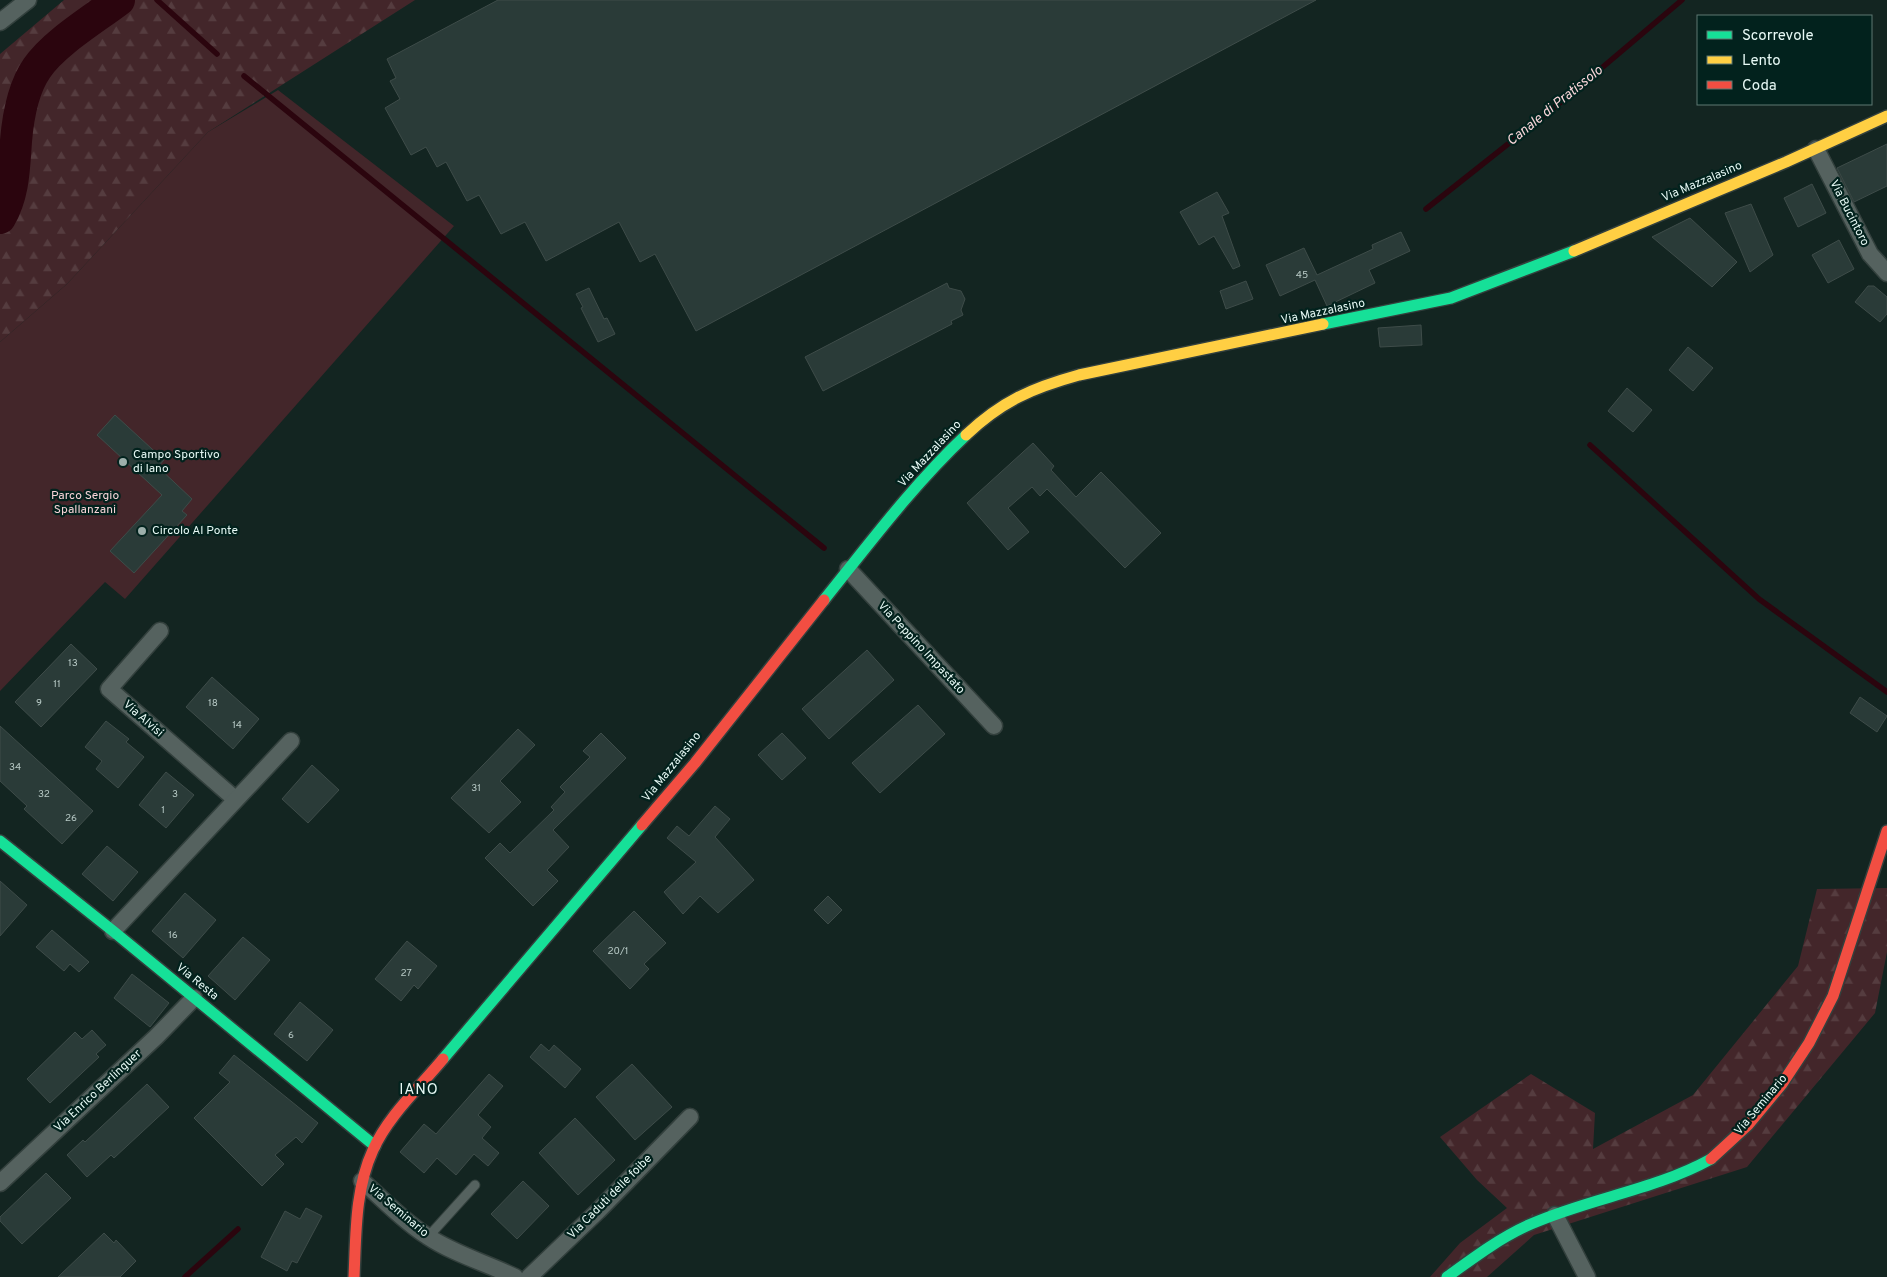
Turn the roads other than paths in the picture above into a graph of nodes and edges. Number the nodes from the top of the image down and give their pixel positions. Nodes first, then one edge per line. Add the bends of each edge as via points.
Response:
1 (28, 0) edge
2 (0, 22) edge
3 (1887, 116) edge
4 (1816, 149) junction
5 (1887, 273) edge
6 (848, 569) junction
7 (160, 631) dead end
8 (994, 726) dead end
9 (291, 741) dead end
10 (235, 799) junction
11 (1887, 831) edge
12 (0, 841) edge
13 (114, 931) junction
14 (194, 998) junction
15 (690, 1117) dead end
16 (374, 1146) junction
17 (362, 1181) junction
18 (0, 1183) edge
19 (474, 1184) dead end
20 (1555, 1215) junction
21 (428, 1238) junction
22 (354, 1277) edge
23 (515, 1277) edge
24 (530, 1277) edge
25 (1447, 1277) edge
26 (1587, 1277) edge

1 - 2 street
3 - 4 main road, Via Mazzalasino
4 - 5 street, Via Bucintoro via 1870,254
4 - 6 main road, Via Mazzalasino via 1616,234 1451,298 1043,385 1020,395 982,420 956,444
6 - 8 street, Via Peppino Impastato
6 - 16 main road, Via Mazzalasino via 695,763 414,1093
7 - 10 street, Via Alvisi via 109,689
9 - 10 street
10 - 13 street
11 - 20 main road, Via Seminario via 1833,996 1809,1043 1782,1084 1748,1125 1711,1159 1683,1173
12 - 13 main road, Via Resta
13 - 14 main road, Via Resta
14 - 16 main road, Via Resta
14 - 18 street, Via Enrico Berlinguer
15 - 24 street, Via Caduti delle foibe
16 - 17 main road, Via Mazzalasino
17 - 21 street, Via Seminario
17 - 22 main road, Via Mazzalasino
19 - 21 lane
20 - 25 main road, Via Seminario via 1508,1236
20 - 26 street
21 - 23 street, Via Seminario

